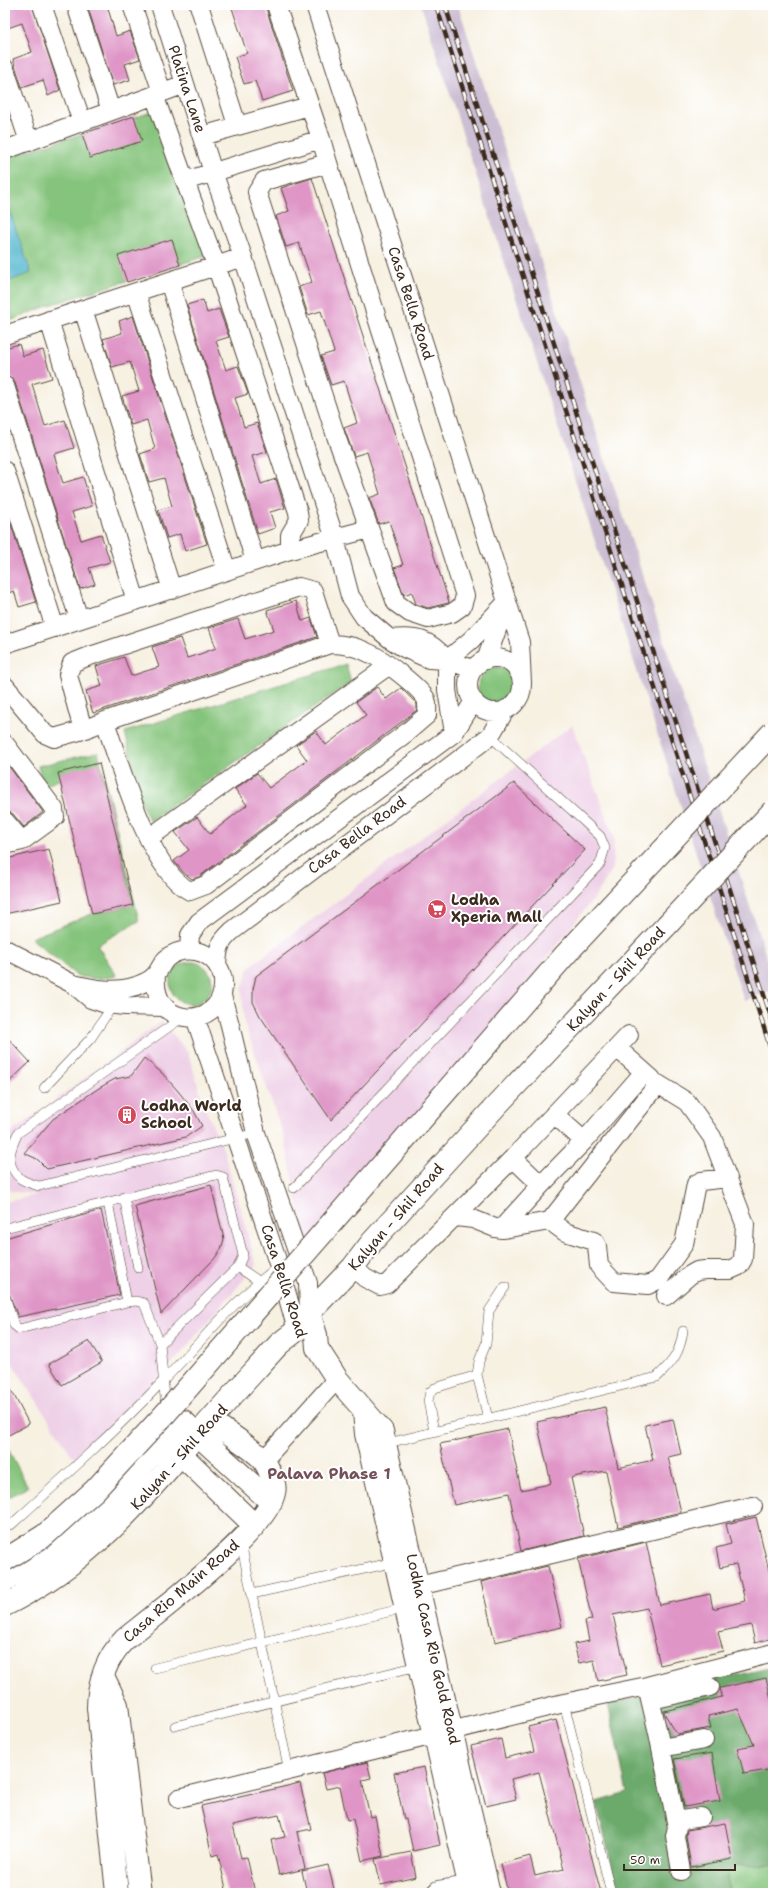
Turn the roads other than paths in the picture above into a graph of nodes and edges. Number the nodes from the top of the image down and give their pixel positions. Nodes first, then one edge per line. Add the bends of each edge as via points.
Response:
1 (42, 5) edge
2 (76, 5) edge
3 (132, 5) edge
4 (160, 5) edge
5 (199, 5) edge
6 (276, 5) edge
7 (315, 5) edge
8 (5, 69) edge
9 (185, 84) junction
10 (158, 94) junction
11 (309, 106) junction
12 (111, 111) junction
13 (82, 122) junction
14 (237, 125) junction
15 (202, 136) junction
16 (321, 139) junction
17 (30, 142) junction
18 (5, 150) edge
19 (328, 163) junction
20 (213, 172) junction
21 (185, 181) junction
22 (243, 257) junction
23 (216, 265) junction
24 (169, 282) junction
25 (136, 292) junction
26 (82, 309) junction
27 (49, 320) junction
28 (5, 334) edge
29 (5, 386) edge
30 (5, 471) edge
31 (369, 529) junction
32 (334, 539) junction
33 (290, 550) junction
34 (256, 561) junction
35 (227, 571) junction
36 (172, 590) junction
37 (136, 601) junction
38 (507, 602) junction
39 (79, 619) junction
40 (55, 628) junction
41 (5, 644) edge
42 (330, 644) junction
43 (447, 660) junction
44 (479, 664) junction
45 (388, 666) junction
46 (522, 683) junction
47 (5, 686) edge
48 (474, 701) junction
49 (506, 709) junction
50 (105, 721) junction
51 (83, 730) junction
52 (773, 732) edge
53 (454, 733) junction
54 (490, 736) junction
55 (5, 744) edge
56 (773, 810) edge
57 (5, 821) edge
58 (148, 838) junction
59 (14, 843) edge
60 (5, 949) edge
61 (189, 950) junction
62 (217, 965) junction
63 (156, 975) junction
64 (73, 984) junction
65 (222, 996) junction
66 (113, 1005) junction
67 (164, 1007) junction
68 (189, 1017) junction
69 (629, 1035) dead end
70 (617, 1048) junction
71 (644, 1072) junction
72 (658, 1084) junction
73 (44, 1088) dead end
74 (554, 1114) junction
75 (256, 1133) junction
76 (237, 1138) junction
77 (584, 1141) junction
78 (513, 1158) junction
79 (728, 1178) junction
80 (541, 1185) junction
81 (294, 1188) dead end
82 (124, 1198) junction
83 (108, 1202) junction
84 (456, 1217) junction
85 (550, 1222) junction
86 (5, 1228) edge
87 (501, 1229) junction
88 (279, 1266) junction
89 (238, 1267) junction
90 (353, 1267) junction
91 (138, 1268) dead end
92 (260, 1282) junction
93 (505, 1287) dead end
94 (5, 1296) edge
95 (666, 1296) dead end
96 (127, 1302) junction
97 (303, 1322) junction
98 (683, 1331) dead end
99 (160, 1344) junction
100 (317, 1348) joint
101 (477, 1375) junction
102 (337, 1379) junction
103 (163, 1382) junction
104 (488, 1418) junction
105 (190, 1423) junction
106 (434, 1431) junction
107 (165, 1439) junction
108 (377, 1446) junction
109 (180, 1456) junction
110 (263, 1460) junction
111 (271, 1502) junction
112 (753, 1506) dead end
113 (11, 1525) dead end
114 (247, 1533) junction
115 (5, 1560) edge
116 (395, 1562) junction
117 (5, 1580) edge
118 (252, 1594) junction
119 (408, 1595) junction
120 (5, 1606) edge
121 (262, 1643) junction
122 (773, 1653) edge
123 (418, 1666) junction
124 (155, 1668) dead end
125 (103, 1676) junction
126 (710, 1687) dead end
127 (649, 1693) junction
128 (274, 1702) junction
129 (564, 1703) junction
130 (175, 1726) dead end
131 (443, 1733) junction
132 (704, 1740) dead end
133 (661, 1748) junction
134 (289, 1770) junction
135 (180, 1798) dead end
136 (701, 1817) dead end
137 (676, 1821) junction
138 (681, 1871) dead end
139 (470, 1889) edge
140 (117, 1893) edge
141 (140, 1893) edge
142 (435, 1893) edge
143 (489, 1893) edge
144 (611, 1893) edge

1 - 13 street
2 - 12 street
3 - 10 street
4 - 9 street, Platina Lane
5 - 14 street
6 - 11 street
7 - 38 street, Casa Bella Road
8 - 17 street
9 - 10 street
9 - 15 street, Platina Lane
10 - 12 street
10 - 21 street
11 - 14 street
11 - 16 street
12 - 13 street
13 - 17 street
14 - 15 street
15 - 20 street, Platina Lane
16 - 19 street
16 - 20 street
17 - 18 street
19 - 31 street via 264,181 257,192
19 - 31 street via 465,596 462,606 452,613 428,619 410,614 396,603
20 - 21 street
20 - 22 street, Platina Lane
21 - 23 street
22 - 23 street
22 - 32 street, Platina Lane
23 - 24 street
23 - 33 street via 298,512 299,520 290,535
24 - 25 street
24 - 34 street
25 - 26 street
25 - 35 street
26 - 27 street
26 - 36 street
27 - 28 street
27 - 37 street
29 - 39 street
30 - 40 street
31 - 32 street
32 - 33 street
32 - 43 street, Platina Lane via 350,596 364,617 390,639 410,637 435,646
33 - 34 street
34 - 35 street
35 - 36 street
36 - 37 street
37 - 39 street
38 - 43 street via 472,640
38 - 44 street
38 - 46 street, Casa Bella Road via 520,642
39 - 40 street
40 - 41 street
42 - 45 street via 346,644 372,654
42 - 50 street
42 - 51 street via 313,591 299,587 87,657 72,663 68,675
43 - 44 street
43 - 53 street via 447,690
44 - 46 street via 494,658 510,662 516,668
44 - 48 street via 468,683
45 - 58 street
45 - 58 street via 409,682 425,699 428,705 427,714 406,733 206,885 190,891 180,886
46 - 49 street, Casa Bella Road via 518,699
47 - 51 street via 45,734 54,738
48 - 49 street via 489,711 498,712
48 - 53 street, Casa Bella Road
49 - 54 street, Casa Bella Road
50 - 51 street
50 - 58 street via 133,807
52 - 115 main road, bridge via 565,955 170,1408 95,1490 45,1535
53 - 61 street, Casa Bella Road via 199,922 190,936
54 - 62 street, Casa Bella Road via 243,921 222,940
54 - 81 lane via 600,836 605,848 600,864
55 - 59 street via 54,809 55,817
56 - 90 main road, Kalyan - Shil Road, bridge via 490,1112 372,1242
57 - 59 street
60 - 64 street
61 - 62 street via 210,957
61 - 63 street via 168,957
62 - 65 street, Casa Bella Road via 222,975
63 - 64 street via 135,986 115,990
63 - 67 street via 155,987
64 - 66 street via 91,999
65 - 68 street via 206,1014
65 - 75 street, Casa Bella Road
66 - 67 street
66 - 73 lane via 91,1038
67 - 68 street via 173,1014
68 - 76 street, Casa Bella Road
68 - 76 lane via 18,1133 10,1150 11,1166 21,1179 39,1186
69 - 70 street
70 - 71 street
70 - 74 street
71 - 72 street
71 - 77 street
72 - 79 street via 687,1102 712,1137
72 - 85 street
74 - 77 street
74 - 78 street
75 - 76 lane
75 - 97 street, Casa Bella Road via 308,1283
76 - 88 street, Casa Bella Road
77 - 80 street
78 - 80 street
78 - 84 street
79 - 85 street via 701,1181 696,1184 684,1244 658,1280 648,1285 614,1282 599,1266 594,1241 565,1232
79 - 95 street via 745,1224 744,1259 739,1266 730,1270 697,1271
80 - 87 street
82 - 83 lane
82 - 89 lane via 216,1175 223,1177 243,1255
82 - 91 lane
83 - 86 lane
83 - 96 lane
84 - 87 street via 473,1219
84 - 90 street via 387,1284 380,1286
85 - 87 street
88 - 92 lane
88 - 97 street, Casa Bella Road
89 - 92 lane
89 - 99 lane
90 - 97 main road, Kalyan - Shil Road
92 - 103 lane via 244,1295
93 - 101 lane via 489,1311 486,1344
94 - 96 lane via 14,1326 20,1329
96 - 99 lane via 144,1303
97 - 100 main road, Casa Bella Road via 316,1335
97 - 105 main road, Kalyan - Shil Road
98 - 104 lane via 675,1359 657,1377
99 - 103 lane
100 - 102 main road, Lodha Casa Rio Gold Road
101 - 104 lane
101 - 106 lane via 434,1388 430,1392 428,1401
102 - 108 main road, Lodha Casa Rio Gold Road via 382,1431
102 - 110 street
103 - 105 lane
103 - 113 lane
104 - 106 lane
105 - 107 main road, Kalyan - Shil Road
105 - 109 main road, Kalyan - Shil Road
105 - 110 main road, Casa Rio Main Road
105 - 111 main road
106 - 108 lane
107 - 109 main road
107 - 117 main road, Kalyan - Shil Road via 90,1523 62,1546 23,1572
108 - 116 main road, Lodha Casa Rio Gold Road
108 - 119 main road, Lodha Casa Rio Gold Road
109 - 114 main road
109 - 120 main road, Kalyan - Shil Road via 87,1553 35,1589
110 - 111 main road, Casa Rio Main Road via 275,1485
111 - 114 main road, Casa Rio Main Road
112 - 119 street
114 - 118 lane
114 - 125 main road, Casa Rio Main Road via 116,1647 107,1661
116 - 118 lane
116 - 119 main road, Lodha Casa Rio Gold Road
118 - 121 lane
119 - 121 lane
119 - 123 main road, Lodha Casa Rio Gold Road
119 - 131 main road, Lodha Casa Rio Gold Road
121 - 124 lane
121 - 128 lane
122 - 127 street
123 - 128 lane
123 - 131 main road, Lodha Casa Rio Gold Road
125 - 140 main road, Casa Rio Main Road via 98,1708
125 - 141 main road via 117,1705
126 - 127 street
127 - 129 street
127 - 133 street
128 - 130 lane
128 - 134 lane
129 - 131 street
129 - 144 lane
131 - 134 street
131 - 139 main road, Lodha Casa Rio Gold Road
131 - 143 main road, Lodha Casa Rio Gold Road
132 - 133 street
133 - 137 street
134 - 135 street
136 - 137 street
137 - 138 street via 675,1836
139 - 142 street via 438,1890

